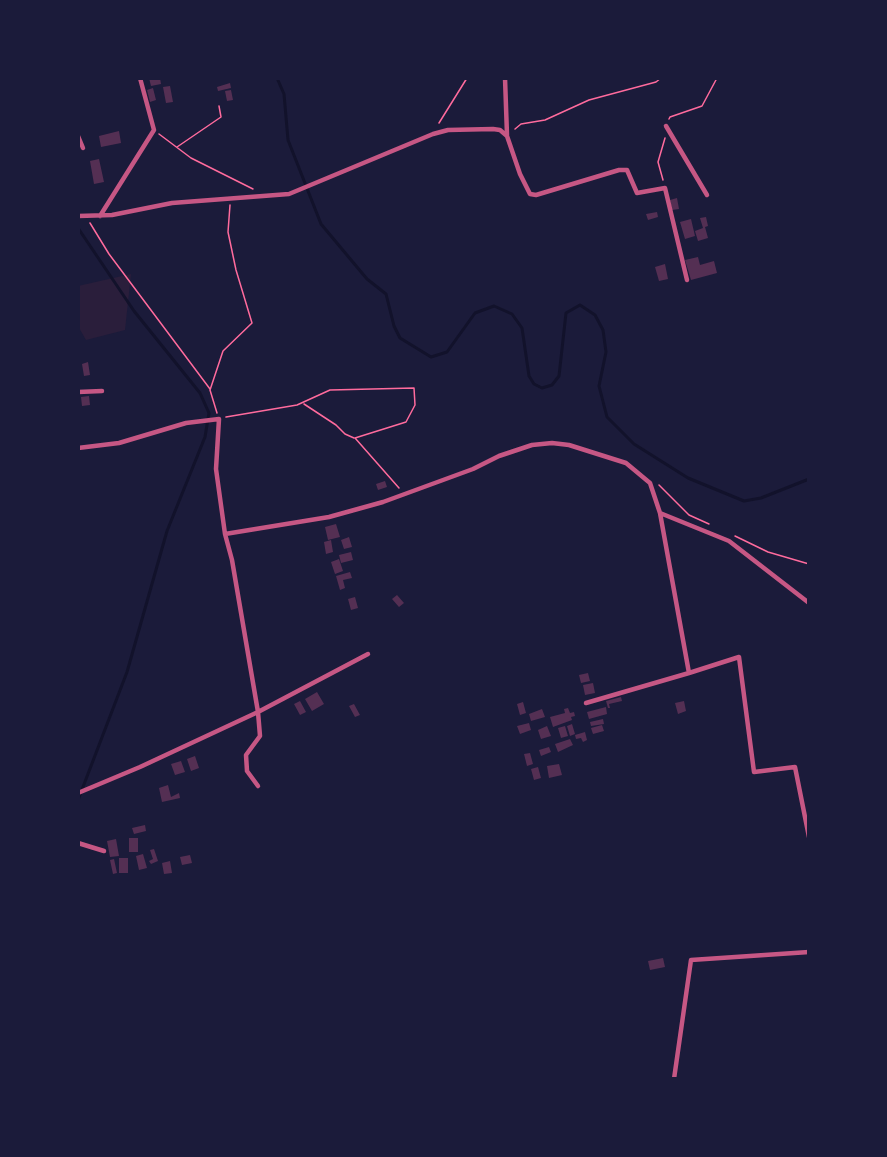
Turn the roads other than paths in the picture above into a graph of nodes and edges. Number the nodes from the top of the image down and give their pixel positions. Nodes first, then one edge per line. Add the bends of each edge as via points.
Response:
1 (140, 78) edge
2 (505, 78) edge
3 (666, 126) road end
4 (78, 136) edge
5 (507, 136) junction
6 (82, 148) dead end
7 (707, 195) dead end
8 (78, 216) edge
9 (100, 216) junction
10 (687, 280) dead end
11 (102, 391) dead end
12 (78, 392) edge
13 (78, 448) edge
14 (660, 513) junction
15 (225, 534) junction
16 (809, 603) edge
17 (368, 654) dead end
18 (689, 673) junction
19 (586, 702) dead end
20 (258, 712) junction
21 (258, 786) dead end
22 (78, 793) edge
23 (809, 837) edge
24 (78, 843) edge
25 (104, 851) dead end
26 (809, 952) edge
27 (674, 1079) edge

1 - 9 street via 154,130
2 - 5 street
3 - 7 street
4 - 6 street
5 - 9 street via 493,129 448,130 289,194 172,203
5 - 10 street via 530,194 619,170 627,170 637,193 665,188
8 - 9 street
11 - 12 street
13 - 15 street via 119,443 186,423 216,419 216,469
14 - 15 street via 650,483 626,463 552,443 499,456 383,502 329,517
14 - 16 street via 729,541
14 - 18 street
15 - 20 street
17 - 20 street
18 - 19 street
18 - 23 street via 739,657 754,772 795,766
20 - 21 street via 260,736 246,755 247,771
20 - 22 street
24 - 25 street
26 - 27 street via 691,960

